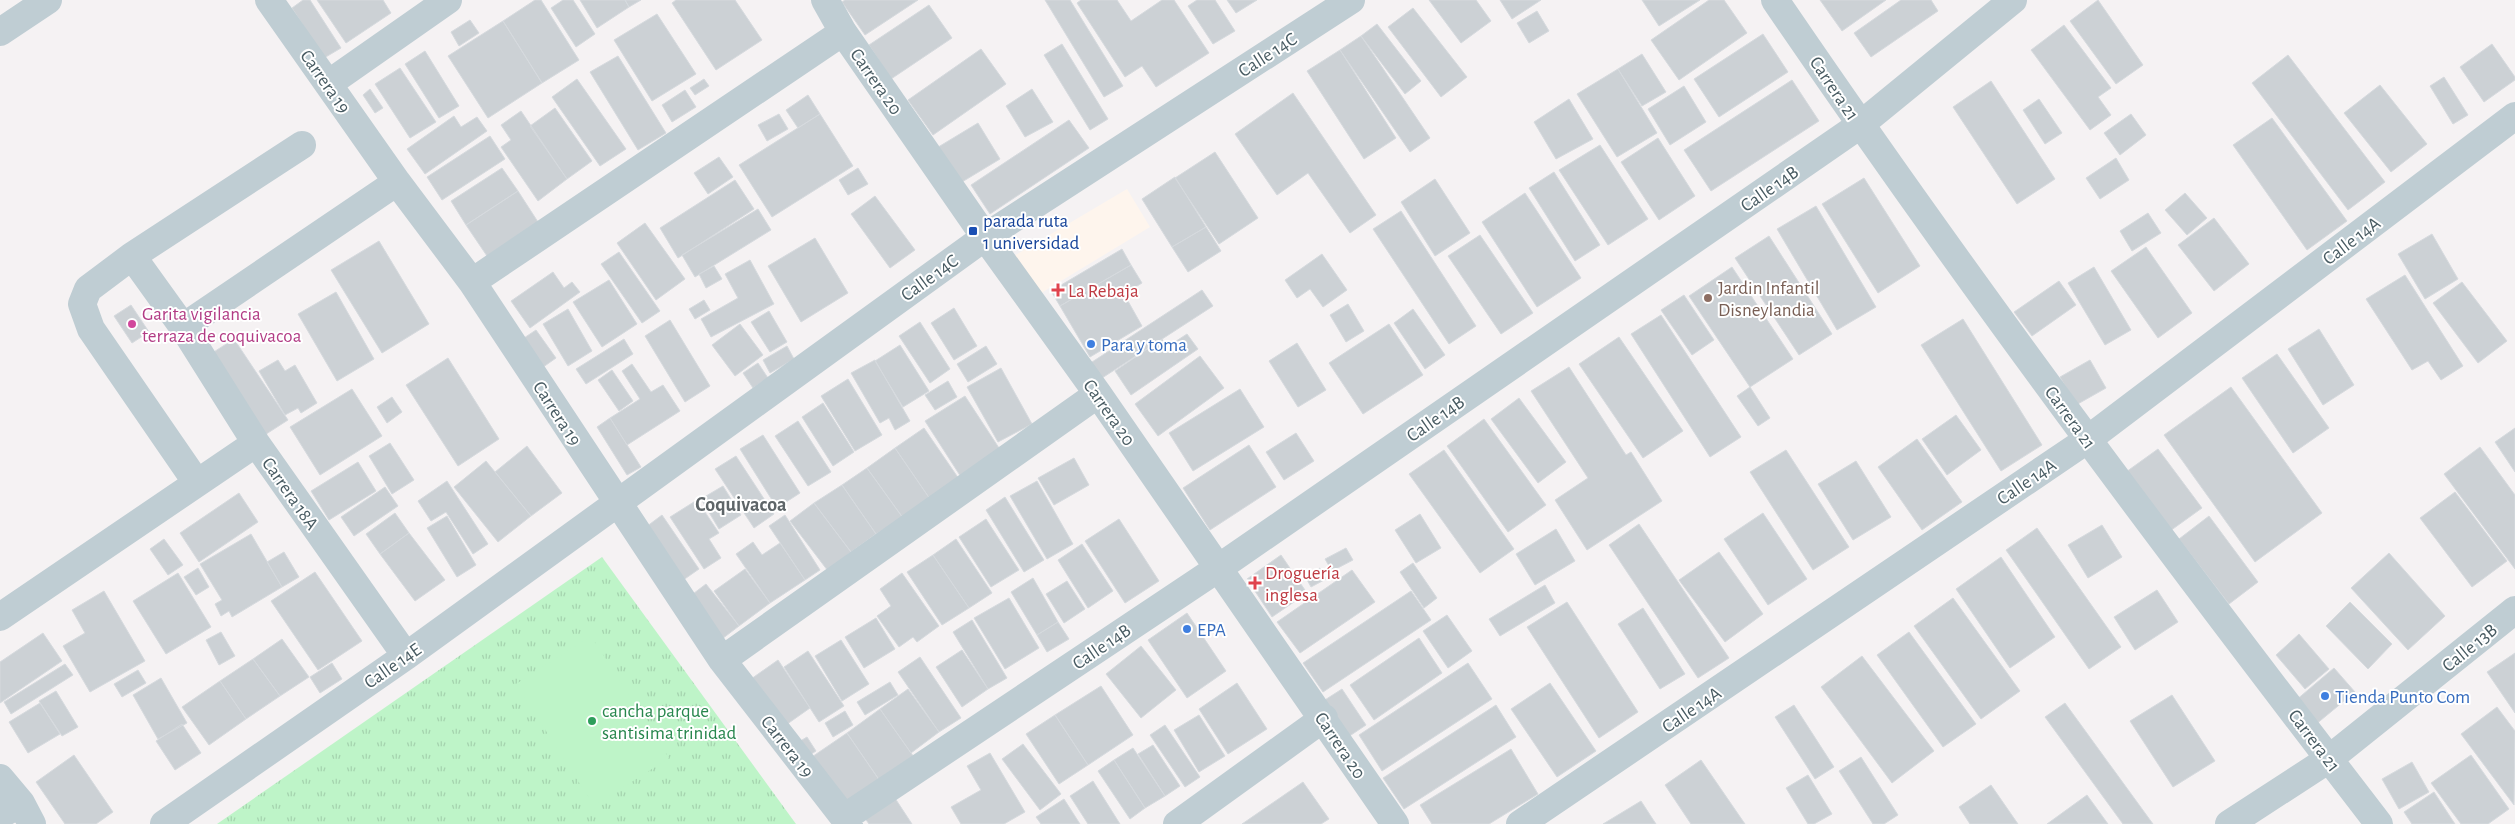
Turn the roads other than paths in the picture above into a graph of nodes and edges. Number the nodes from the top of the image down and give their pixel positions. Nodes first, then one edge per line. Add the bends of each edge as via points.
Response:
1 (48, 0) edge
2 (269, 0) edge
3 (448, 0) edge
4 (825, 0) edge
5 (1351, 0) edge
6 (1775, 0) edge
7 (2013, 0) edge
8 (0, 32) edge
9 (843, 32) junction
10 (328, 84) junction
11 (2515, 116) edge
12 (1860, 125) junction
13 (302, 145) dead end
14 (397, 182) junction
15 (985, 236) junction
16 (132, 256) junction
17 (472, 282) junction
18 (183, 327) junction
19 (1098, 394) junction
20 (2087, 440) junction
21 (256, 443) junction
22 (197, 483) junction
23 (616, 502) junction
24 (1217, 569) junction
25 (2515, 610) edge
26 (0, 617) edge
27 (406, 656) junction
28 (722, 660) junction
29 (1324, 718) junction
30 (2329, 759) junction
31 (0, 778) edge
32 (18, 814) edge
33 (846, 821) edge
34 (164, 824) edge
35 (1177, 824) edge
36 (1395, 824) edge
37 (1520, 824) edge
38 (2229, 824) edge
39 (2379, 824) edge

1 - 8 street
2 - 10 street, Carrera 19
3 - 10 street
4 - 9 street, Carrera 20
5 - 15 street, Calle 14C
6 - 12 street, Carrera 21
7 - 12 street, Calle 14B
9 - 15 street, Carrera 20
9 - 17 street
10 - 14 street, Carrera 19
11 - 20 street, Calle 14A
12 - 20 street, Carrera 21
12 - 24 street, Calle 14B
13 - 16 street
14 - 17 street, Carrera 19
14 - 18 street
15 - 19 street, Carrera 20
15 - 23 street, Calle 14C
16 - 18 street, Carrera 18A
16 - 22 street via 88,289 82,304 90,329
17 - 23 street, Carrera 19
18 - 21 street, Carrera 18A
19 - 24 street, Carrera 20
19 - 28 street
20 - 30 street, Carrera 21
20 - 37 street, Calle 14A
21 - 22 street
21 - 27 street, Carrera 18A
22 - 26 street
23 - 27 street, Calle 14E
23 - 28 street, Carrera 19
24 - 29 street, Carrera 20
24 - 33 street, Calle 14B
25 - 30 street, Calle 13B
27 - 34 street, Calle 14E
28 - 33 street, Carrera 19
29 - 35 street
29 - 36 street, Carrera 20
30 - 38 street, Calle 13B
30 - 39 street, Carrera 21
31 - 32 street

